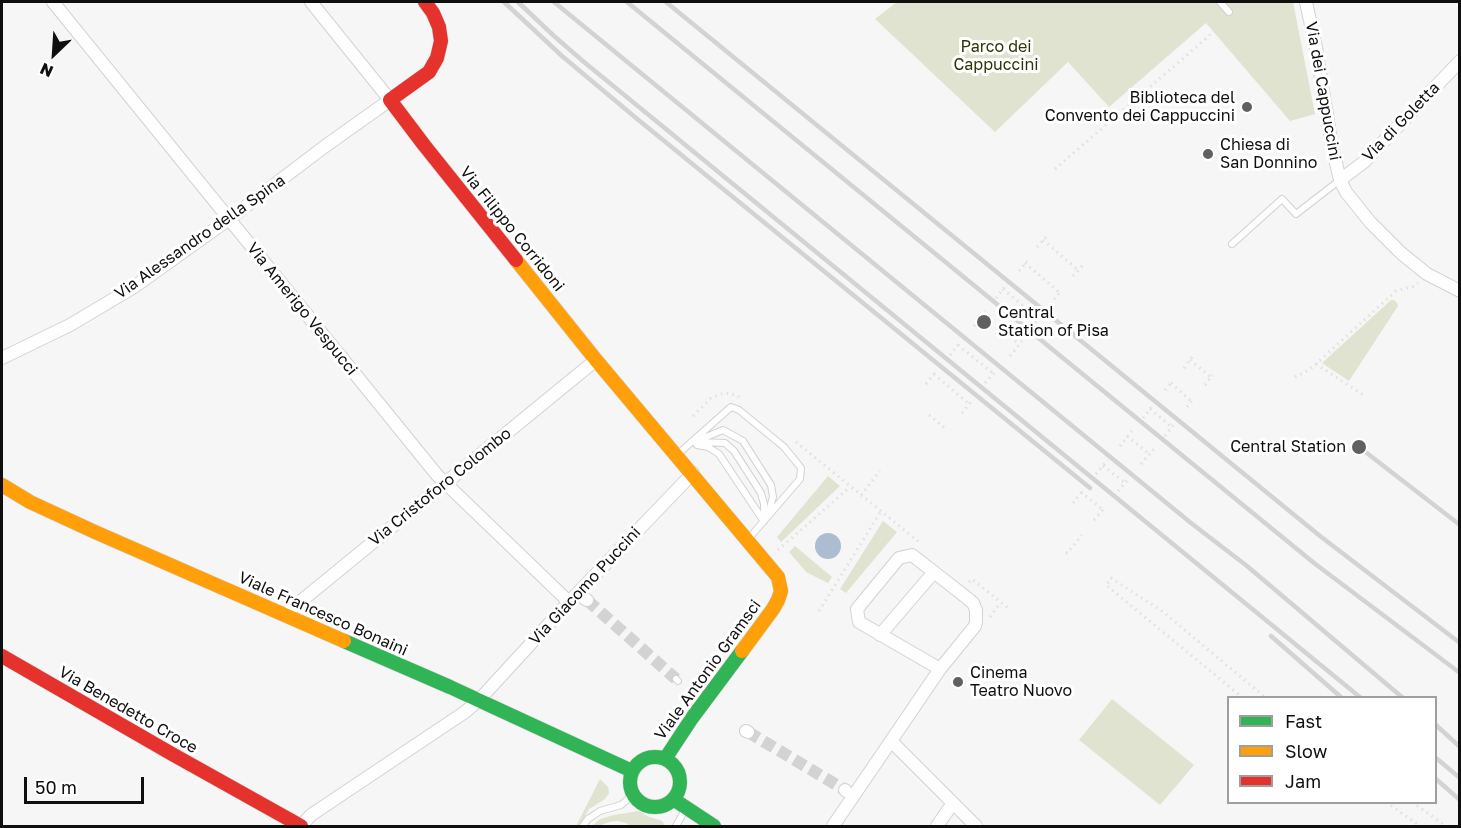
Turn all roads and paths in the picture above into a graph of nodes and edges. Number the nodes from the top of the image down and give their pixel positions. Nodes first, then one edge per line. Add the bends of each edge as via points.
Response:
1 (53, 2) edge
2 (311, 2) edge
3 (425, 2) edge
4 (1220, 2) edge
5 (1306, 2) edge
6 (1229, 12) joint
7 (1460, 61) edge
8 (390, 100) junction
9 (1055, 169) dead end
10 (1340, 180) junction
11 (229, 219) junction
12 (1047, 236) dead end
13 (1044, 240) junction
14 (1232, 244) dead end
15 (1037, 247) dead end
16 (1083, 265) dead end
17 (1078, 270) junction
18 (1019, 271) dead end
19 (1427, 274) junction
20 (1072, 276) dead end
21 (1006, 285) dead end
22 (1003, 289) junction
23 (1460, 291) edge
24 (996, 298) dead end
25 (1054, 299) dead end
26 (1042, 314) dead end
27 (1039, 319) junction
28 (974, 326) dead end
29 (1032, 327) dead end
30 (950, 355) dead end
31 (1010, 356) dead end
32 (2, 358) edge
33 (596, 360) junction
34 (1316, 364) junction
35 (1184, 368) dead end
36 (937, 370) dead end
37 (997, 370) dead end
38 (934, 374) junction
39 (994, 374) junction
40 (1295, 377) dead end
41 (985, 383) dead end
42 (926, 384) dead end
43 (1205, 385) dead end
44 (1165, 390) dead end
45 (1365, 396) dead end
46 (973, 399) dead end
47 (746, 402) dead end
48 (969, 404) junction
49 (1153, 405) dead end
50 (1187, 407) dead end
51 (1150, 409) junction
52 (962, 413) dead end
53 (929, 415) dead end
54 (693, 416) dead end
55 (1143, 418) dead end
56 (1175, 422) dead end
57 (1172, 427) junction
58 (947, 430) dead end
59 (1132, 431) dead end
60 (1127, 436) junction
61 (1165, 436) dead end
62 (791, 439) dead end
63 (690, 443) junction
64 (1120, 446) dead end
65 (1154, 449) dead end
66 (677, 455) junction
67 (1150, 455) junction
68 (1108, 460) dead end
69 (1141, 464) dead end
70 (1103, 466) junction
71 (880, 471) dead end
72 (693, 473) junction
73 (1096, 474) dead end
74 (1129, 478) dead end
75 (1126, 483) junction
76 (445, 484) junction
77 (2, 485) edge
78 (850, 486) junction
79 (1118, 491) dead end
80 (861, 495) junction
81 (1073, 503) dead end
82 (881, 511) junction
83 (1094, 520) dead end
84 (764, 522) junction
85 (1081, 537) dead end
86 (748, 540) junction
87 (922, 544) dead end
88 (1066, 552) dead end
89 (775, 553) dead end
90 (934, 572) junction
91 (963, 577) dead end
92 (569, 602) junction
93 (1000, 603) junction
94 (1008, 608) dead end
95 (819, 611) dead end
96 (284, 615) junction
97 (989, 618) dead end
98 (880, 635) junction
99 (2, 656) edge
100 (939, 669) junction
101 (1241, 696) edge
102 (1264, 696) edge
103 (479, 700) junction
104 (891, 741) junction
105 (665, 759) junction
106 (632, 771) junction
107 (633, 795) junction
108 (673, 799) junction
109 (953, 803) junction
110 (1389, 804) edge
111 (1415, 804) edge
112 (686, 808) junction
113 (301, 826) edge
114 (583, 826) edge
115 (676, 826) edge
116 (714, 826) edge
117 (833, 826) edge
118 (937, 826) edge
119 (976, 826) edge
120 (1420, 826) edge
121 (1446, 826) edge

1 - 11 street, Via Amerigo Vespucci
2 - 8 street, Via Filippo Corridoni
3 - 8 street via 439,27 437,58 423,77
4 - 6 lane
5 - 10 street, Via dei Cappuccini
6 - 9 path via 1209,36
7 - 10 street, Via di Goletta via 1364,162
8 - 11 street, Via Alessandro della Spina
8 - 33 street, Via Filippo Corridoni
10 - 14 lane via 1296,214 1282,199
10 - 19 street via 1370,222
11 - 32 street, Via Alessandro della Spina via 134,287 70,325
11 - 76 street, Via Amerigo Vespucci
12 - 13 path
13 - 15 path
13 - 17 path
16 - 17 path
17 - 20 path
18 - 25 path via 1026,262 1061,291
19 - 23 street
19 - 34 path via 1415,286 1396,291
21 - 22 path
22 - 24 path
22 - 27 path
26 - 27 path
27 - 29 path
28 - 31 path via 984,313 1020,343
30 - 39 path via 960,343
33 - 66 street, Via Filippo Corridoni
33 - 76 street, Via Cristoforo Colombo
34 - 40 path
34 - 45 path
35 - 43 path via 1192,358 1212,377
36 - 38 path
37 - 39 path
38 - 42 path
38 - 48 path
39 - 41 path
44 - 50 path via 1172,382 1193,401
46 - 48 path
47 - 54 path via 724,393 711,398
48 - 52 path
49 - 51 path
51 - 55 path
51 - 57 path
53 - 58 path
56 - 57 path
57 - 61 path
59 - 60 path
60 - 64 path
60 - 67 path
62 - 78 path
63 - 66 lane
63 - 84 lane via 719,454
63 - 84 lane via 725,443 734,452 761,494
63 - 84 lane via 723,430 743,441 771,484 773,497
63 - 84 lane via 731,407 784,447 801,468 800,479
65 - 67 path
66 - 72 street, Via Filippo Corridoni
67 - 69 path
68 - 70 path
70 - 73 path
70 - 75 path
71 - 80 path
72 - 86 street, Viale Antonio Gramsci
72 - 92 street, Via Giacomo Puccini
74 - 75 path
75 - 79 path
76 - 92 street, Via Amerigo Vespucci
76 - 96 street, Via Cristoforo Colombo
77 - 96 street, Viale Francesco Bonaini via 52,512
78 - 80 path
78 - 89 path
80 - 82 path
81 - 83 path via 1083,491 1104,509
82 - 87 path
82 - 95 path
84 - 86 lane
85 - 88 path
86 - 105 street, Viale Antonio Gramsci via 778,577 778,600
90 - 98 street
90 - 98 street via 912,555 899,558 857,609 858,622
90 - 100 street via 973,603 976,616 975,626
91 - 93 path via 969,582 972,579
92 - 103 street, Via Giacomo Puccini
93 - 94 path
93 - 97 path
96 - 103 street, Viale Francesco Bonaini
98 - 100 street
99 - 113 street, Via Benedetto Croce
100 - 104 street
101 - 102 path via 1106,585 1111,578 1162,611
103 - 106 street, Viale Francesco Bonaini
103 - 113 street, Via Giacomo Puccini via 311,815
104 - 109 street
104 - 117 street
105 - 106 street via 642,761
105 - 108 street via 680,776
106 - 107 street
107 - 108 street via 651,807
107 - 114 lane via 621,805 600,811
108 - 112 street
109 - 118 street
109 - 119 street
110 - 120 path
111 - 121 path
112 - 115 lane
112 - 116 street

